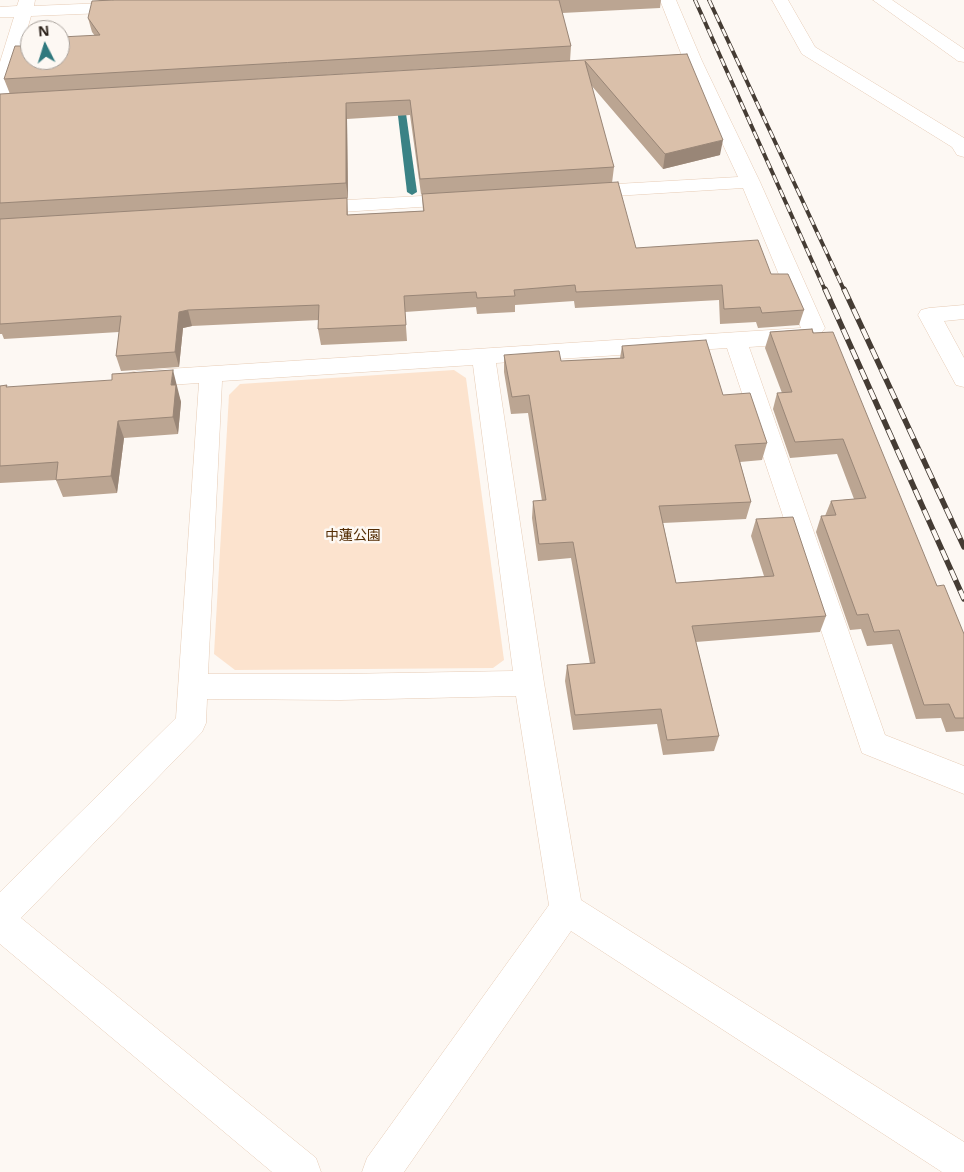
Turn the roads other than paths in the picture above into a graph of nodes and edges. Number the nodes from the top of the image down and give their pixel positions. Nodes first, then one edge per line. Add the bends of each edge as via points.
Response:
1 (668, 0) edge
2 (780, 0) edge
3 (881, 0) edge
4 (25, 6) edge
5 (149, 6) edge
6 (0, 12) edge
7 (964, 57) edge
8 (693, 61) junction
9 (673, 62) edge
10 (0, 93) edge
11 (20, 101) edge
12 (0, 102) edge
13 (964, 151) edge
14 (750, 182) junction
15 (562, 194) edge
16 (474, 199) edge
17 (286, 210) edge
18 (964, 312) edge
19 (735, 340) junction
20 (483, 356) junction
21 (211, 374) junction
22 (964, 379) edge
23 (115, 381) edge
24 (529, 683) junction
25 (193, 686) junction
26 (964, 780) edge
27 (566, 909) junction
28 (0, 915) edge
29 (0, 922) edge
30 (964, 1164) edge
31 (302, 1172) edge
32 (381, 1172) edge

1 - 8 street
2 - 13 street via 808,50 959,144
3 - 7 street
4 - 5 street
4 - 6 street
4 - 10 street
8 - 9 street
8 - 14 street
11 - 12 street
14 - 15 street
14 - 19 street via 814,328 808,335
16 - 17 street
18 - 22 street via 930,315
19 - 20 street
19 - 26 street via 873,744
20 - 21 street
20 - 24 street
21 - 23 street
21 - 25 street
24 - 25 street
24 - 27 street
25 - 28 street via 190,723
27 - 30 street
27 - 32 street
29 - 31 street

